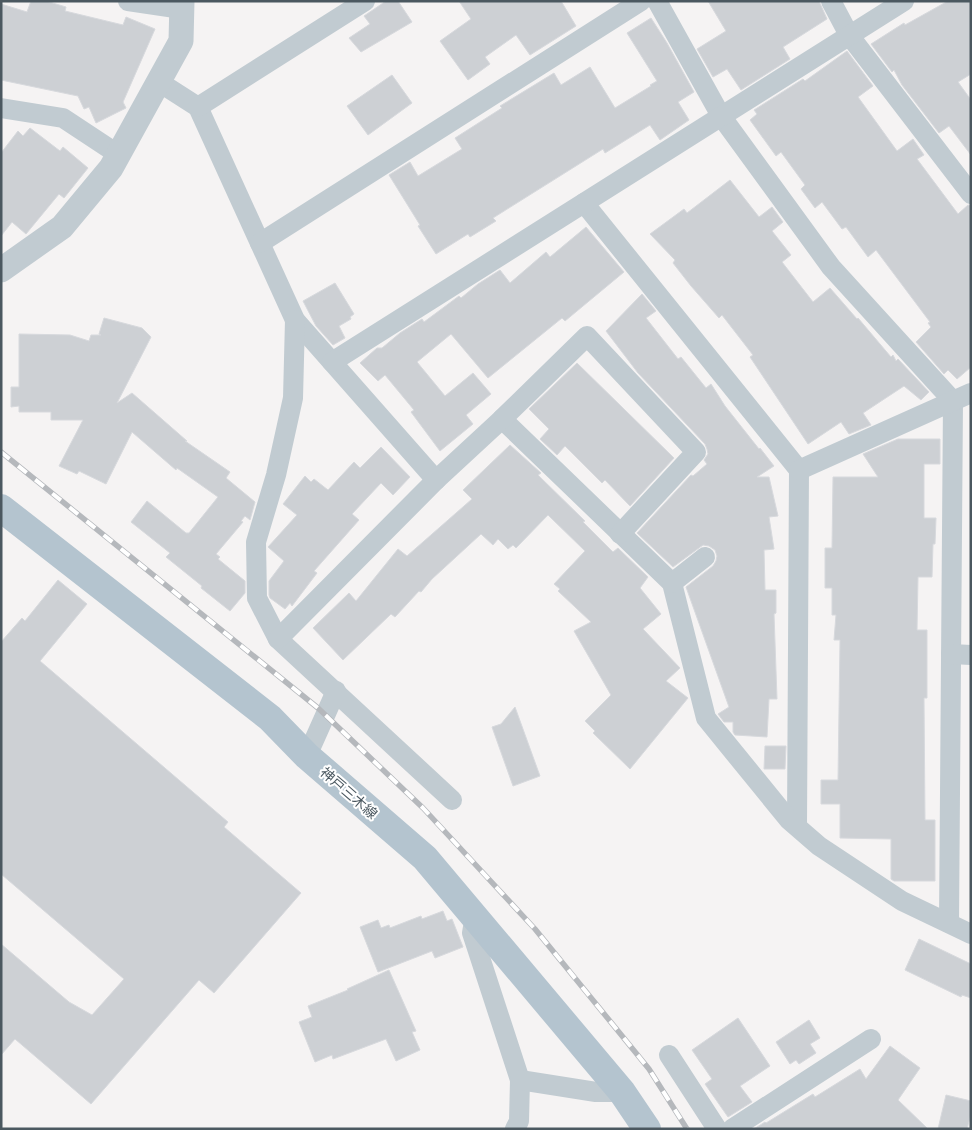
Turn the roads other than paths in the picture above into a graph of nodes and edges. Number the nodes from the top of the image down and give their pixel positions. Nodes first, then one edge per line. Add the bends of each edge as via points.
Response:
1 (128, 1) edge
2 (366, 1) edge
3 (641, 1) edge
4 (657, 1) edge
5 (831, 1) edge
6 (904, 1) edge
7 (182, 5) edge
8 (849, 35) junction
9 (158, 82) junction
10 (198, 107) junction
11 (2, 110) edge
12 (721, 116) junction
13 (119, 155) junction
14 (971, 194) edge
15 (584, 203) junction
16 (260, 243) junction
17 (1, 270) edge
18 (295, 320) junction
19 (332, 362) junction
20 (962, 397) edge
21 (502, 419) junction
22 (799, 470) junction
23 (436, 480) junction
24 (1, 508) edge
25 (620, 534) junction
26 (705, 557) dead end
27 (672, 583) junction
28 (278, 639) junction
29 (961, 654) edge
30 (336, 691) junction
31 (307, 756) junction
32 (452, 800) dead end
33 (797, 825) junction
34 (475, 916) junction
35 (949, 923) junction
36 (971, 934) edge
37 (871, 1039) dead end
38 (670, 1055) dead end
39 (520, 1080) junction
40 (622, 1092) junction
41 (516, 1129) edge
42 (647, 1129) edge
43 (717, 1129) edge
44 (732, 1129) edge

1 - 7 street
2 - 10 street
3 - 16 street
4 - 12 street
5 - 8 street
6 - 8 street
7 - 9 street via 181,41
8 - 12 street
8 - 14 street
9 - 10 street
9 - 13 street
10 - 16 street
11 - 13 street via 63,118
12 - 15 street
12 - 20 street via 831,267
13 - 17 street via 62,227
15 - 19 street
15 - 22 street
16 - 18 street
18 - 19 street
18 - 28 street via 293,398 276,476 256,542 257,598
19 - 23 street
20 - 22 street
20 - 29 street
21 - 23 street
21 - 25 street
21 - 25 street via 587,336 696,452
22 - 33 street
23 - 28 street
24 - 31 main road, 神戸三木線 via 270,718
25 - 27 street
26 - 27 street
27 - 33 street via 706,718 789,820
28 - 30 street
29 - 35 street
30 - 31 street
30 - 32 street
31 - 34 main road, 神戸三木線 via 424,858
33 - 35 street via 819,846 902,901
34 - 39 street via 472,933
34 - 40 main road, 神戸三木線
35 - 36 street
37 - 44 street
38 - 43 street
39 - 40 street via 596,1092
39 - 41 street
40 - 42 main road, 神戸三木線

